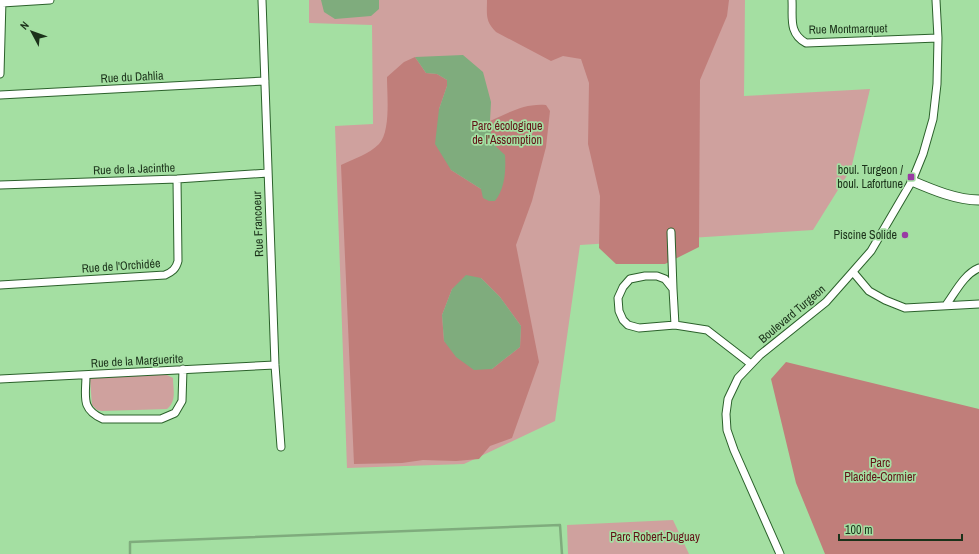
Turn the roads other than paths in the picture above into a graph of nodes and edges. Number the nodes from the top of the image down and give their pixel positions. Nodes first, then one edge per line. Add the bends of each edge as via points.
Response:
1 (50, 0) edge
2 (262, 0) edge
3 (792, 0) edge
4 (936, 0) edge
5 (2, 1) edge
6 (938, 38) junction
7 (0, 74) edge
8 (265, 81) junction
9 (0, 95) edge
10 (268, 173) junction
11 (177, 179) junction
12 (912, 182) junction
13 (0, 185) edge
14 (979, 200) edge
15 (671, 232) dead end
16 (979, 268) edge
17 (853, 272) junction
18 (0, 285) edge
19 (673, 290) junction
20 (979, 304) edge
21 (946, 305) junction
22 (675, 325) junction
23 (751, 364) junction
24 (274, 366) junction
25 (183, 369) junction
26 (86, 375) junction
27 (0, 379) edge
28 (281, 447) dead end
29 (780, 554) edge

1 - 5 street
2 - 8 street, Rue Francoeur
3 - 6 street, Rue Montmarquet via 793,31 806,43
4 - 6 street, Boulevard Turgeon
5 - 7 street
6 - 12 street, Boulevard Turgeon via 933,119
8 - 9 street, Rue du Dahlia
8 - 10 street, Rue Francoeur
10 - 11 street, Rue de la Jacinthe
10 - 24 street, Rue Francoeur
11 - 13 street, Rue de la Jacinthe
11 - 18 street, Rue de l'Orchidée via 178,261 172,272 165,275
12 - 14 street via 962,198
12 - 17 street, Boulevard Turgeon via 871,251
15 - 19 street
16 - 21 street via 967,277
17 - 21 street via 869,291 905,308
17 - 23 street, Boulevard Turgeon via 826,302
19 - 22 street
19 - 22 street via 665,279 657,276 630,279 618,298 618,311 628,325 639,328
20 - 21 street
22 - 23 street via 707,330
23 - 29 street, Boulevard Turgeon via 738,378 728,399 727,430
24 - 25 street, Rue de la Marguerite
24 - 28 street, Rue Francoeur
25 - 26 street, Rue de la Marguerite
25 - 26 street via 182,401 175,413 161,419 103,419 97,416 86,404
26 - 27 street, Rue de la Marguerite

